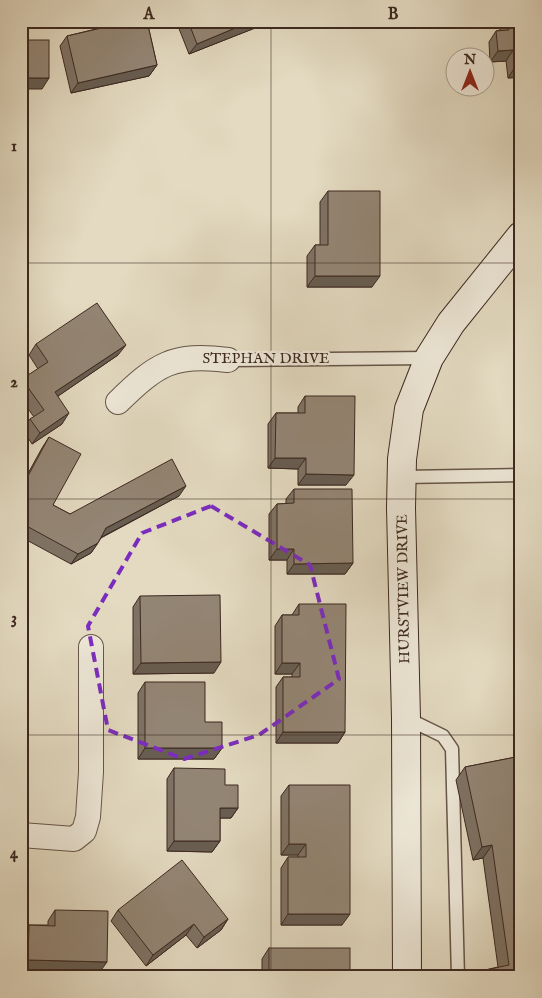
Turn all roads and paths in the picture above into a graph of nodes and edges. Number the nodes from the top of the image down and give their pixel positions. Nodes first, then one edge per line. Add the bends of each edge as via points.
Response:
1 (521, 236) edge
2 (429, 358) junction
3 (228, 360) joint
4 (118, 402) dead end
5 (521, 475) edge
6 (402, 477) junction
7 (91, 647) dead end
8 (406, 718) junction
9 (21, 835) edge
10 (408, 977) edge
11 (458, 977) edge

1 - 2 street, HURSTVIEW DRIVE via 451,323
2 - 3 lane, STEPHAN DRIVE
2 - 6 street, HURSTVIEW DRIVE via 409,409
3 - 4 street, STEPHAN DRIVE via 203,357 158,366
5 - 6 lane
6 - 8 street, HURSTVIEW DRIVE
7 - 9 street via 91,772 84,831 74,839
8 - 10 street, HURSTVIEW DRIVE
8 - 11 lane via 442,736 452,749

